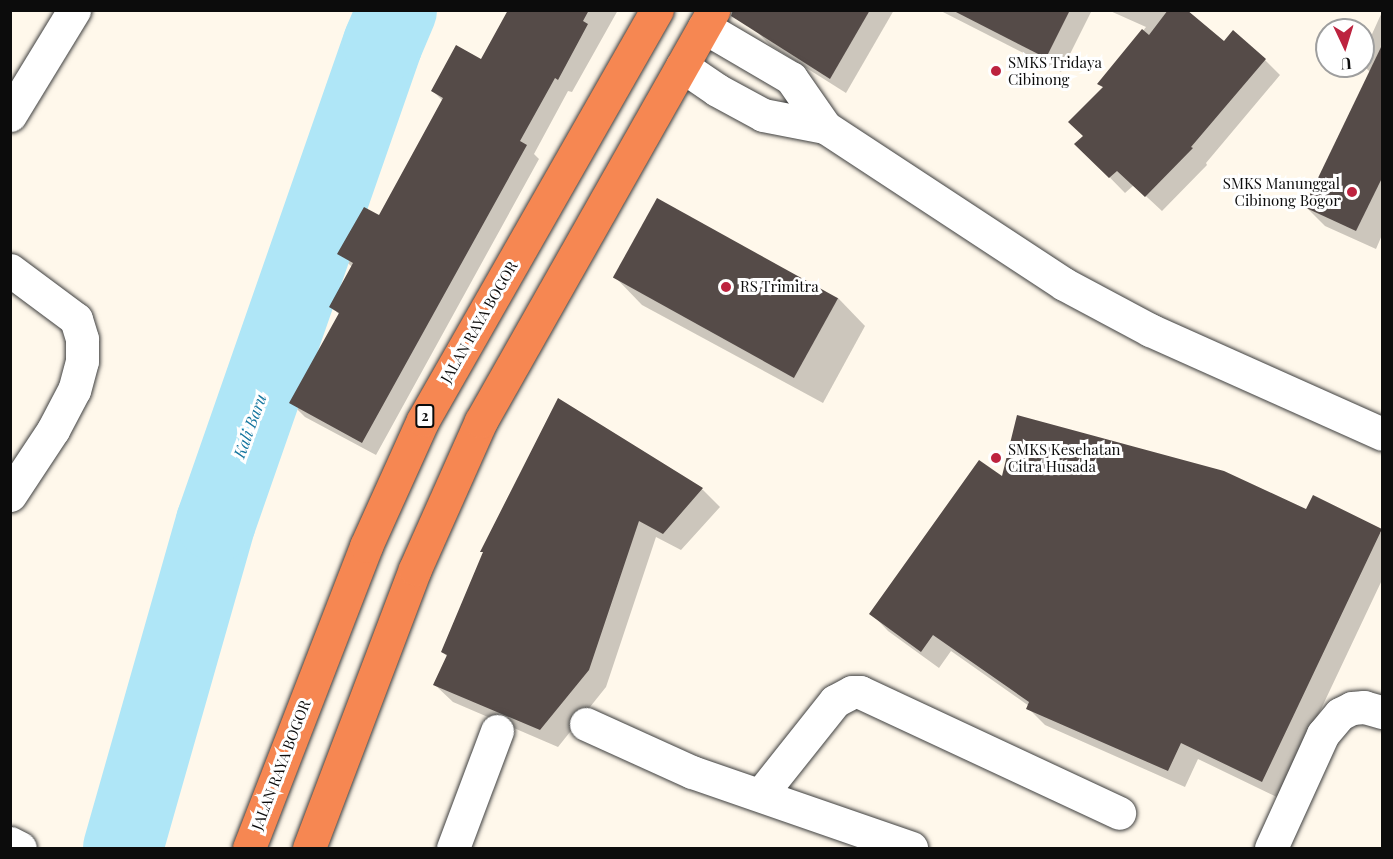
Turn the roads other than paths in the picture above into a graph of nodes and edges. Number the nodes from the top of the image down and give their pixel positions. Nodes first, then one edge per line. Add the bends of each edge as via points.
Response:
1 (74, 10) edge
2 (657, 10) edge
3 (699, 16) edge
4 (639, 41) junction
5 (682, 66) junction
6 (10, 115) edge
7 (825, 127) junction
8 (10, 270) edge
9 (1383, 434) edge
10 (10, 495) edge
11 (1383, 712) edge
12 (586, 724) dead end
13 (497, 731) dead end
14 (761, 794) junction
15 (1119, 813) dead end
16 (10, 843) edge
17 (20, 849) edge
18 (249, 849) edge
19 (309, 849) edge
20 (453, 849) edge
21 (911, 849) edge
22 (1271, 849) edge

1 - 6 street
2 - 4 highway, JALAN RAYA BOGOR / 2
3 - 5 highway
3 - 7 street via 791,78
4 - 5 highway
4 - 18 highway, JALAN RAYA BOGOR / 2 via 423,420 366,546
5 - 7 street via 763,115
5 - 19 highway via 482,421 415,569
7 - 9 street via 1064,284 1150,330
8 - 10 street via 76,319 82,339 82,361 74,390
11 - 22 street via 1352,708 1340,714 1323,734
12 - 14 street via 692,772
13 - 20 street
14 - 15 street via 835,701 860,692
14 - 21 street
16 - 17 street

